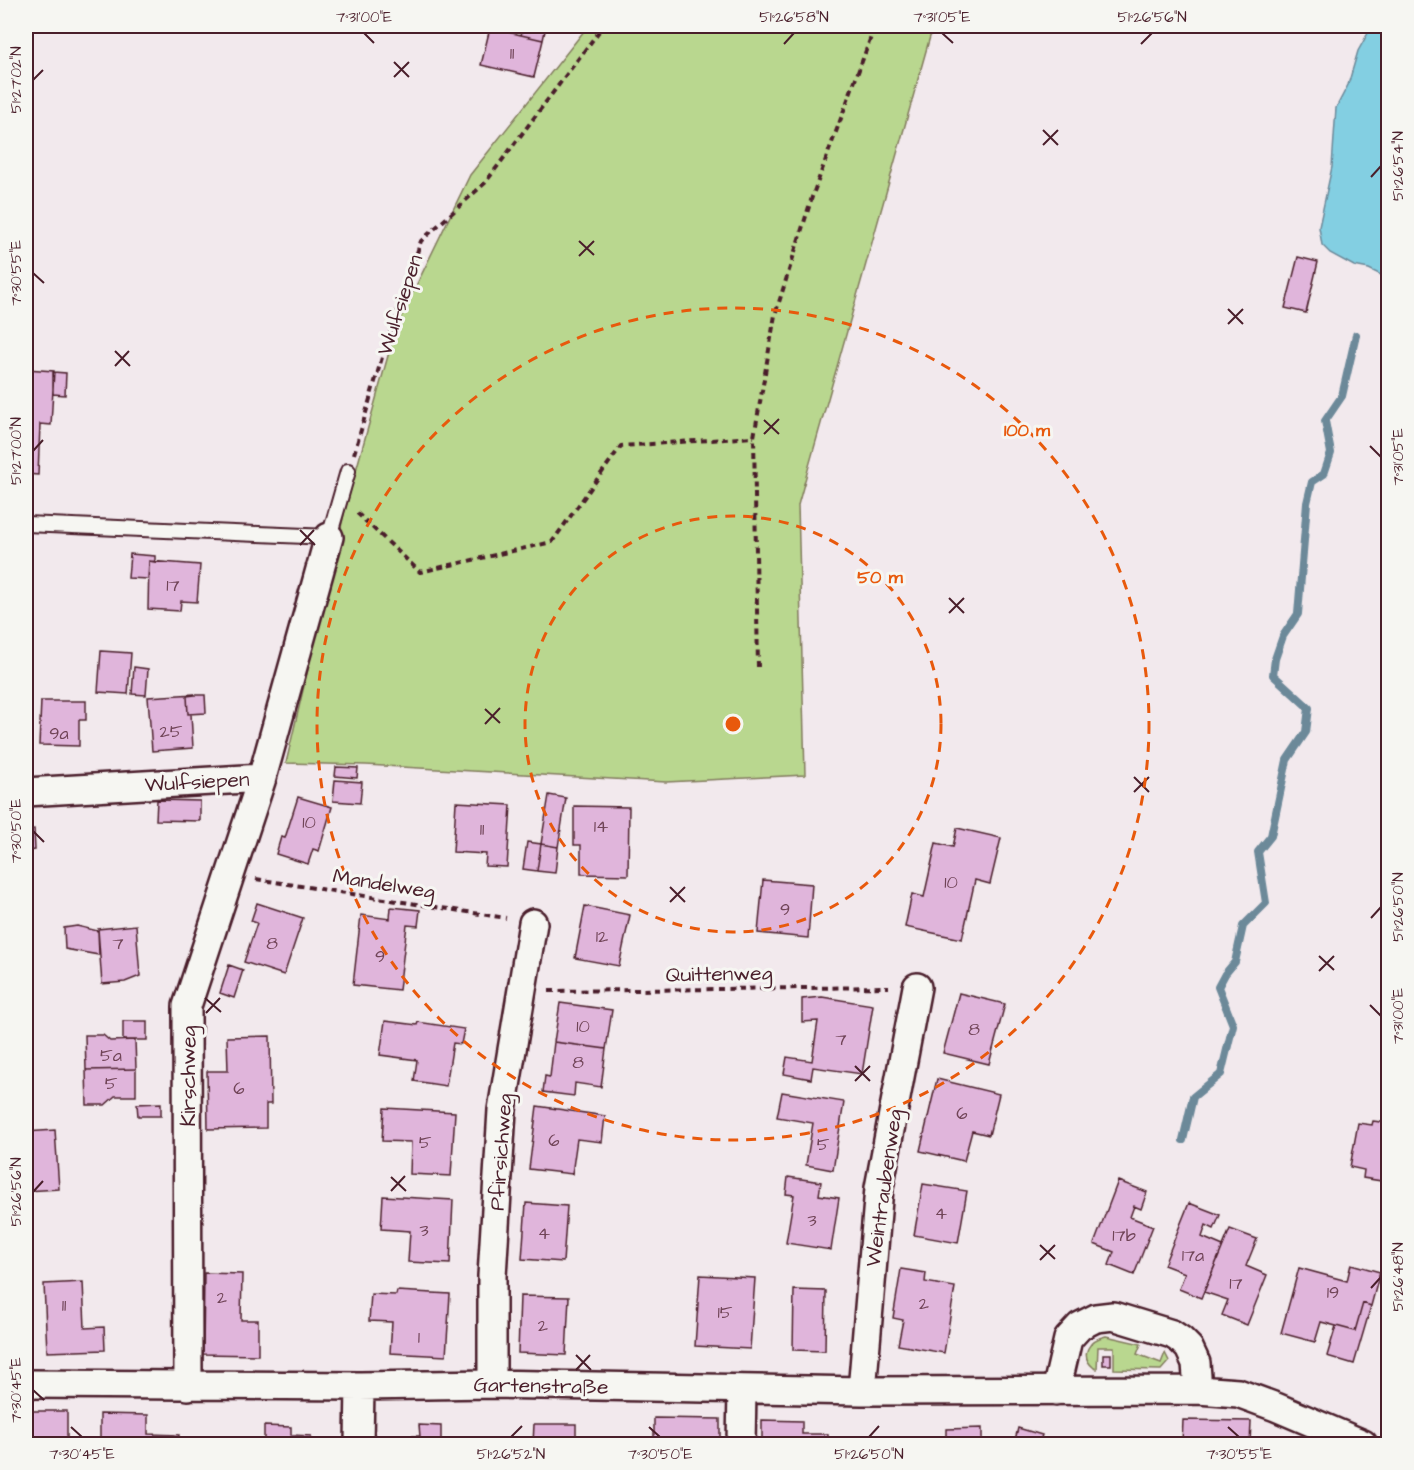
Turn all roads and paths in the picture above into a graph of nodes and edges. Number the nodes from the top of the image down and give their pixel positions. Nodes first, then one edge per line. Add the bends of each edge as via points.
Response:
1 (603, 26) edge
2 (875, 26) edge
3 (1383, 357) dead end
4 (1389, 358) edge
5 (754, 437) junction
6 (348, 471) joint
7 (340, 497) junction
8 (26, 524) edge
9 (329, 537) junction
10 (758, 668) dead end
11 (262, 778) junction
12 (26, 792) edge
13 (231, 874) junction
14 (533, 923) joint
15 (917, 987) joint
16 (521, 991) junction
17 (26, 1384) edge
18 (492, 1384) junction
19 (188, 1386) junction
20 (360, 1386) junction
21 (742, 1390) junction
22 (1198, 1390) junction
23 (862, 1391) junction
24 (1056, 1391) junction
25 (359, 1444) edge
26 (741, 1444) edge
27 (1363, 1444) edge

1 - 6 path, Wulfsiepen via 485,183 421,241
2 - 5 path via 812,197 775,315
3 - 4 path
5 - 7 path via 621,446 552,542 420,572
5 - 10 path
6 - 7 lane, Wulfsiepen
7 - 9 lane, Wulfsiepen
8 - 9 lane
9 - 11 street, Wulfsiepen
11 - 12 street, Wulfsiepen
11 - 13 street, Kirschweg
13 - 14 path, Mandelweg
13 - 19 street, Kirschweg via 187,1006
14 - 16 street, Pfirsichweg
15 - 16 path, Quittenweg
15 - 23 street, Weintraubenweg via 879,1188
16 - 18 street, Pfirsichweg via 502,1110 492,1276
17 - 19 street, Gartenstraße
18 - 20 street, Gartenstraße
18 - 21 street, Gartenstraße
19 - 20 street, Gartenstraße
20 - 25 street
21 - 23 street, Gartenstraße
21 - 26 street
22 - 24 street, Gartenstraße
22 - 24 street via 1196,1363 1181,1340 1113,1316 1096,1318 1080,1326 1068,1339
22 - 27 street, Gartenstraße via 1238,1393
23 - 24 street, Gartenstraße

